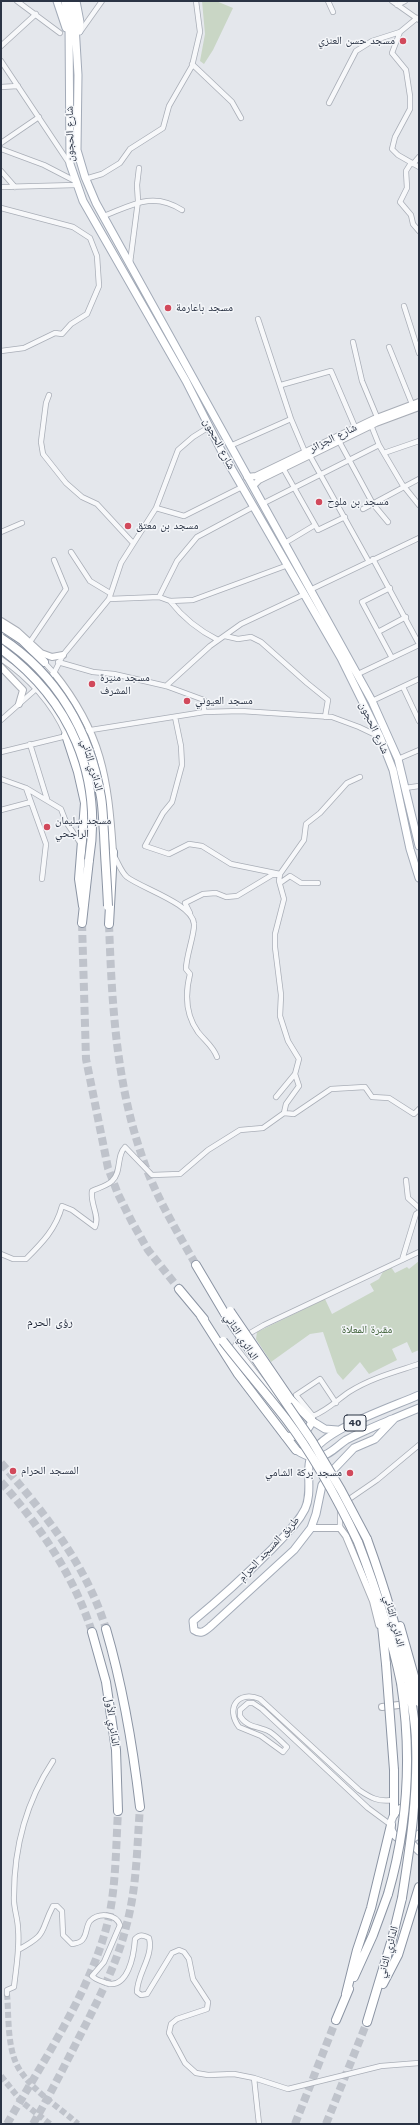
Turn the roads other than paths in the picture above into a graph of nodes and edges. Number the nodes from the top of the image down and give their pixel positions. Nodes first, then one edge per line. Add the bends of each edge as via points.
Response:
1 (18, 1) edge
2 (57, 1) edge
3 (65, 1) edge
4 (69, 1) edge
5 (76, 1) edge
6 (102, 1) edge
7 (196, 1) edge
8 (328, 1) edge
9 (392, 1) edge
10 (405, 1) edge
11 (397, 5) junction
12 (334, 12) dead end
13 (36, 14) junction
14 (418, 19) edge
15 (72, 24) junction
16 (400, 32) junction
17 (60, 33) dead end
18 (79, 34) junction
19 (69, 38) junction
20 (1, 46) edge
21 (77, 53) junction
22 (1, 61) edge
23 (192, 64) junction
24 (18, 86) junction
25 (1, 87) edge
26 (329, 102) dead end
27 (39, 117) junction
28 (241, 118) dead end
29 (1, 143) edge
30 (1, 149) edge
31 (419, 156) edge
32 (412, 163) junction
33 (70, 164) junction
34 (419, 167) edge
35 (139, 168) dead end
36 (1, 171) edge
37 (85, 179) junction
38 (76, 183) junction
39 (1, 187) edge
40 (15, 187) junction
41 (138, 201) junction
42 (1, 208) edge
43 (182, 210) dead end
44 (104, 216) junction
45 (419, 231) edge
46 (130, 263) junction
47 (404, 306) dead end
48 (258, 319) dead end
49 (353, 342) dead end
50 (389, 348) dead end
51 (1, 352) edge
52 (419, 353) edge
53 (281, 385) junction
54 (49, 395) dead end
55 (419, 402) edge
56 (412, 404) junction
57 (419, 407) edge
58 (377, 417) junction
59 (291, 419) junction
60 (371, 426) junction
61 (209, 427) junction
62 (356, 427) junction
63 (339, 441) junction
64 (419, 441) edge
65 (379, 444) junction
66 (230, 446) junction
67 (307, 453) junction
68 (384, 454) junction
69 (350, 460) junction
70 (283, 468) junction
71 (248, 476) junction
72 (321, 476) junction
73 (419, 478) edge
74 (253, 486) junction
75 (242, 487) junction
76 (405, 488) junction
77 (295, 489) junction
78 (262, 504) junction
79 (373, 504) junction
80 (419, 505) edge
81 (253, 506) junction
82 (156, 508) junction
83 (363, 509) dead end
84 (345, 517) junction
85 (388, 522) dead end
86 (22, 523) dead end
87 (316, 525) junction
88 (1, 532) edge
89 (419, 538) edge
90 (133, 543) junction
91 (284, 543) junction
92 (71, 552) dead end
93 (54, 560) dead end
94 (371, 560) junction
95 (288, 565) junction
96 (390, 588) junction
97 (312, 589) junction
98 (110, 593) junction
99 (305, 593) junction
100 (159, 597) junction
101 (109, 599) junction
102 (170, 601) junction
103 (406, 617) junction
104 (1, 621) edge
105 (1, 626) edge
106 (378, 632) junction
107 (225, 636) junction
108 (1, 638) edge
109 (218, 640) junction
110 (30, 642) junction
111 (419, 644) edge
112 (1, 649) edge
113 (41, 653) junction
114 (63, 654) junction
115 (392, 658) junction
116 (1, 659) edge
117 (44, 662) junction
118 (58, 662) junction
119 (1, 666) edge
120 (54, 672) junction
121 (358, 674) junction
122 (419, 679) edge
123 (166, 686) junction
124 (403, 687) junction
125 (36, 690) junction
126 (372, 701) junction
127 (19, 704) junction
128 (204, 712) junction
129 (175, 717) junction
130 (325, 717) junction
131 (1, 720) edge
132 (419, 721) edge
133 (91, 730) junction
134 (66, 735) junction
135 (380, 737) junction
136 (30, 744) junction
137 (419, 750) edge
138 (1, 752) edge
139 (398, 759) junction
140 (360, 778) dead end
141 (1, 779) edge
142 (419, 786) edge
143 (26, 788) junction
144 (405, 788) junction
145 (47, 799) junction
146 (31, 802) junction
147 (1, 810) edge
148 (81, 844) junction
149 (419, 846) edge
150 (113, 852) junction
151 (121, 869) junction
152 (112, 871) junction
153 (280, 874) junction
154 (419, 878) edge
155 (42, 879) dead end
156 (318, 883) dead end
157 (280, 884) junction
158 (83, 906) junction
159 (108, 906) junction
160 (191, 915) junction
161 (82, 924) tunnel mouth
162 (109, 924) tunnel mouth
163 (217, 1057) dead end
164 (295, 1074) junction
165 (276, 1097) dead end
166 (419, 1109) edge
167 (284, 1113) junction
168 (406, 1180) dead end
169 (419, 1208) edge
170 (419, 1212) edge
171 (419, 1252) edge
172 (1, 1254) edge
173 (402, 1260) junction
174 (196, 1265) tunnel mouth
175 (179, 1289) tunnel mouth
176 (228, 1312) junction
177 (220, 1343) junction
178 (419, 1364) edge
179 (419, 1395) edge
180 (336, 1403) junction
181 (419, 1408) edge
182 (313, 1418) junction
183 (395, 1418) junction
184 (340, 1430) junction
185 (303, 1434) junction
186 (285, 1436) junction
187 (344, 1442) junction
188 (419, 1445) edge
189 (296, 1450) junction
190 (312, 1456) junction
191 (308, 1469) junction
192 (311, 1528) junction
193 (340, 1528) junction
194 (381, 1602) junction
195 (106, 1629) tunnel mouth
196 (92, 1632) tunnel mouth
197 (382, 1638) junction
198 (408, 1683) junction
199 (419, 1702) edge
200 (382, 1707) dead end
201 (54, 1762) dead end
202 (393, 1800) junction
203 (140, 1807) tunnel mouth
204 (118, 1812) tunnel mouth
205 (419, 1813) edge
206 (394, 1814) junction
207 (391, 1825) junction
208 (419, 1834) edge
209 (408, 1840) junction
210 (419, 1851) edge
211 (419, 1887) edge
212 (18, 1950) junction
213 (7, 1992) tunnel mouth
214 (346, 1994) junction
215 (373, 2004) junction
216 (336, 2020) tunnel mouth
217 (366, 2022) tunnel mouth
218 (419, 2063) edge
219 (254, 2078) junction
220 (259, 2124) edge

1 - 13 street
2 - 19 main road
3 - 15 main road, شارع الحجون
4 - 15 main road, شارع الحجون
5 - 18 main road via 80,22
6 - 18 street
7 - 23 street via 200,32
8 - 12 street
9 - 11 street
10 - 11 street
11 - 14 street
13 - 17 street
13 - 20 street
14 - 16 street
15 - 19 main road, شارع الحجون
15 - 21 main road, شارع الحجون
16 - 26 street via 372,41 356,51
16 - 32 street via 392,53 408,76 410,109 395,137 392,149
18 - 21 main road
19 - 33 main road, شارع الحجون
21 - 37 main road, شارع الحجون via 78,150
22 - 24 street
23 - 28 street via 232,102
23 - 37 street via 169,106 163,128 130,149 120,163 102,174
24 - 25 street
24 - 27 street
27 - 29 street
27 - 33 street
30 - 38 street via 44,165
31 - 32 street
32 - 34 street
32 - 45 street via 405,173 407,188 400,202 411,215 413,224
33 - 38 main road, شارع الحجون
35 - 41 street
36 - 40 street
37 - 44 main road, شارع الحجون
38 - 40 street
38 - 61 main road, شارع الحجون via 83,201 183,375
39 - 40 street
41 - 43 street via 166,202
41 - 44 street
41 - 46 street
42 - 51 street via 73,227 90,238 97,256 99,286 87,314 71,324 62,334 55,333 24,348
44 - 46 main road, شارع الحجون
46 - 66 main road, شارع الحجون
47 - 52 street
48 - 53 street
49 - 58 street via 362,381
50 - 56 street
53 - 59 street
53 - 62 street via 331,371
54 - 90 street via 41,442 43,454 66,483 82,497 97,504
55 - 56 street, شارع الجزائر
56 - 58 street, شارع الجزائر
57 - 60 street, شارع الجزائر
58 - 62 street, شارع الجزائر
59 - 66 street
59 - 67 street
60 - 63 street, شارع الجزائر
60 - 65 street
61 - 75 main road, شارع الحجون
61 - 82 street via 178,450
62 - 67 street, شارع الجزائر
63 - 67 street, شارع الجزائر
63 - 69 street
64 - 68 street
65 - 68 street
65 - 69 street
66 - 71 main road, شارع الحجون
67 - 70 street, شارع الجزائر
67 - 71 street, شارع الجزائر via 255,476
67 - 72 street
68 - 76 street
69 - 72 street
69 - 79 street
70 - 74 street, شارع الجزائر via 257,481
70 - 77 street
71 - 74 main road, شارع الحجون
72 - 77 street
72 - 84 street
73 - 76 street
74 - 78 main road, شارع الحجون
75 - 81 main road, شارع الحجون
75 - 82 street via 184,516
76 - 79 street
76 - 80 street
77 - 78 street
77 - 87 street
78 - 91 main road, شارع الحجون
79 - 83 street
79 - 85 street
81 - 95 main road, شارع الحجون
81 - 100 street via 197,536 177,562
82 - 90 street
84 - 87 street via 318,530
84 - 94 street
86 - 88 street
87 - 91 street
89 - 94 street
90 - 98 street via 121,563
91 - 97 main road, شارع الحجون
92 - 98 street via 90,581
93 - 110 street via 66,589
94 - 96 street
94 - 97 street
95 - 99 main road, شارع الحجون
95 - 102 street via 193,600
96 - 103 street
96 - 106 street via 362,602
97 - 121 main road, شارع الحجون
98 - 101 street
99 - 107 street via 241,624
99 - 135 main road, شارع الحجون
100 - 101 street
100 - 102 street
101 - 114 street
102 - 109 street via 182,616 199,630
103 - 106 street
103 - 111 street
104 - 110 street
105 - 117 highway via 22,640
106 - 115 street
107 - 109 street
107 - 130 street via 251,638 261,642 328,700
108 - 159 highway, الدائري الثاني, bridge via 38,667 51,681 71,710 87,742 102,798
109 - 123 street
110 - 113 street
111 - 115 street
112 - 158 highway, الدائري الثاني, bridge via 40,683 63,714 78,744 92,806 92,842
113 - 114 street via 52,658
113 - 117 street
114 - 118 street
115 - 121 street
116 - 125 street
117 - 120 street
118 - 120 street
118 - 123 street via 93,672
119 - 127 street via 23,690
120 - 125 street
120 - 133 street via 78,705
121 - 126 main road, شارع الحجون
122 - 124 street
123 - 128 street via 204,700
124 - 126 street
124 - 132 street
125 - 127 street
125 - 134 street via 50,706
126 - 139 main road, شارع الحجون
127 - 131 street
128 - 129 street
128 - 130 street
129 - 133 street
129 - 153 street via 182,765 172,802 145,846 169,854 189,844 202,846 231,864
130 - 135 street via 360,726
133 - 134 street
133 - 150 street via 105,775
134 - 136 street
134 - 148 highway via 78,772 84,803
135 - 154 main road, شارع الحجون via 393,770
136 - 138 street
136 - 145 street
137 - 139 street
139 - 144 main road, شارع الحجون
140 - 153 street via 347,783 320,813 306,824 304,840
141 - 143 street
142 - 144 street
143 - 145 street
143 - 146 street
144 - 149 main road, شارع الحجون
145 - 148 street via 61,809 66,822
146 - 147 street
146 - 155 street via 46,844
148 - 158 highway via 79,878
150 - 151 street
150 - 152 highway
151 - 152 street
151 - 160 street via 135,883 172,901
152 - 159 highway
153 - 157 street
153 - 160 street via 272,875 237,896 203,894 186,903
156 - 157 street via 301,883 290,876
157 - 164 street via 284,899 275,934 275,947 281,995 280,1016 288,1041 299,1059
158 - 161 highway, الدائري الثاني
159 - 162 highway, الدائري الثاني
160 - 163 street via 194,924 186,959 186,969 190,974 186,1006 198,1031 214,1048
164 - 165 street
164 - 167 street via 299,1086 286,1104
166 - 167 street via 414,1114 389,1098 372,1097 365,1087 358,1087 332,1089 294,1114
167 - 172 street via 263,1128 240,1130 208,1150 180,1174 152,1175 125,1146 120,1151 113,1181 92,1191 97,1222 95,1227 62,1206 58,1220 49,1235 26,1259 13,1259
168 - 169 street via 408,1198
170 - 173 street via 416,1214
171 - 173 street
173 - 185 street via 264,1325 238,1340 235,1346
174 - 176 highway, الدائري الثاني
175 - 177 highway, الدائري الثاني
176 - 182 highway, bridge via 290,1399
176 - 198 highway, الدائري الثاني, bridge via 312,1441 367,1539 404,1637
177 - 186 highway
177 - 194 highway, الدائري الثاني, bridge via 301,1440 343,1511
178 - 180 street via 376,1378
179 - 184 main road, طريق المسجد الحرام / 40
180 - 182 street
180 - 182 street via 320,1379 296,1395
181 - 183 main road, طريق المسجد الحرام
182 - 184 main road via 325,1429
182 - 185 main road via 309,1429
183 - 187 main road
183 - 192 main road, طريق المسجد الحرام via 375,1438 354,1448 322,1484
184 - 187 main road via 337,1439
184 - 190 main road, طريق المسجد الحرام / 40 via 324,1440
185 - 186 main road via 295,1437
186 - 189 highway
187 - 190 main road via 326,1455 318,1458
188 - 193 street via 377,1480 342,1504
189 - 190 main road
189 - 191 main road
190 - 191 main road, طريق المسجد الحرام / 40
191 - 192 main road, طريق المسجد الحرام via 310,1489 301,1518 241,1580 194,1621 194,1630 203,1632 211,1626 294,1550
192 - 193 street
193 - 197 street via 346,1536 373,1601
194 - 197 highway
194 - 198 highway, الدائري الثاني via 393,1646
195 - 203 highway, الدائري الأول via 124,1704
196 - 204 highway, الدائري الأول via 106,1682 116,1750
197 - 202 highway, bridge via 394,1770
198 - 199 highway, bridge
198 - 214 highway, الدائري الثاني, bridge via 407,1789 395,1869 373,1935
198 - 215 highway, الدائري الثاني, bridge via 416,1761 412,1836 402,1898
199 - 200 street
201 - 212 street via 46,1772 26,1814 18,1849 14,1898
202 - 206 highway
202 - 207 street via 374,1800 359,1790 260,1699 251,1696 239,1700 234,1706 232,1714 239,1727 261,1736 282,1752 287,1747 271,1733 242,1721 240,1710 243,1706 253,1703 262,1709 368,1808
205 - 206 main road via 407,1808
206 - 207 main road
207 - 209 main road via 398,1837
207 - 214 highway via 371,1908
208 - 209 main road
209 - 210 main road
211 - 215 highway via 398,1955
212 - 213 street via 14,1987
212 - 219 street via 40,1937 53,1906 57,1906 62,1911 63,1935 72,1944 83,1940 87,1925 96,1917 105,1915 118,1920 120,1925 104,1962 92,1976 94,1979 111,1984 119,1983 125,1977 134,1953 135,1939 144,1935 149,1938 151,1946 137,1985 141,1995 147,1994 172,1953 179,1950 184,1952 189,1960 193,1979 208,2002 207,2009 171,2024 169,2033 185,2063 196,2073 234,2074
214 - 216 highway, الدائري الثاني
215 - 217 highway, الدائري الثاني
218 - 219 street via 381,2066 288,2089
219 - 220 street

